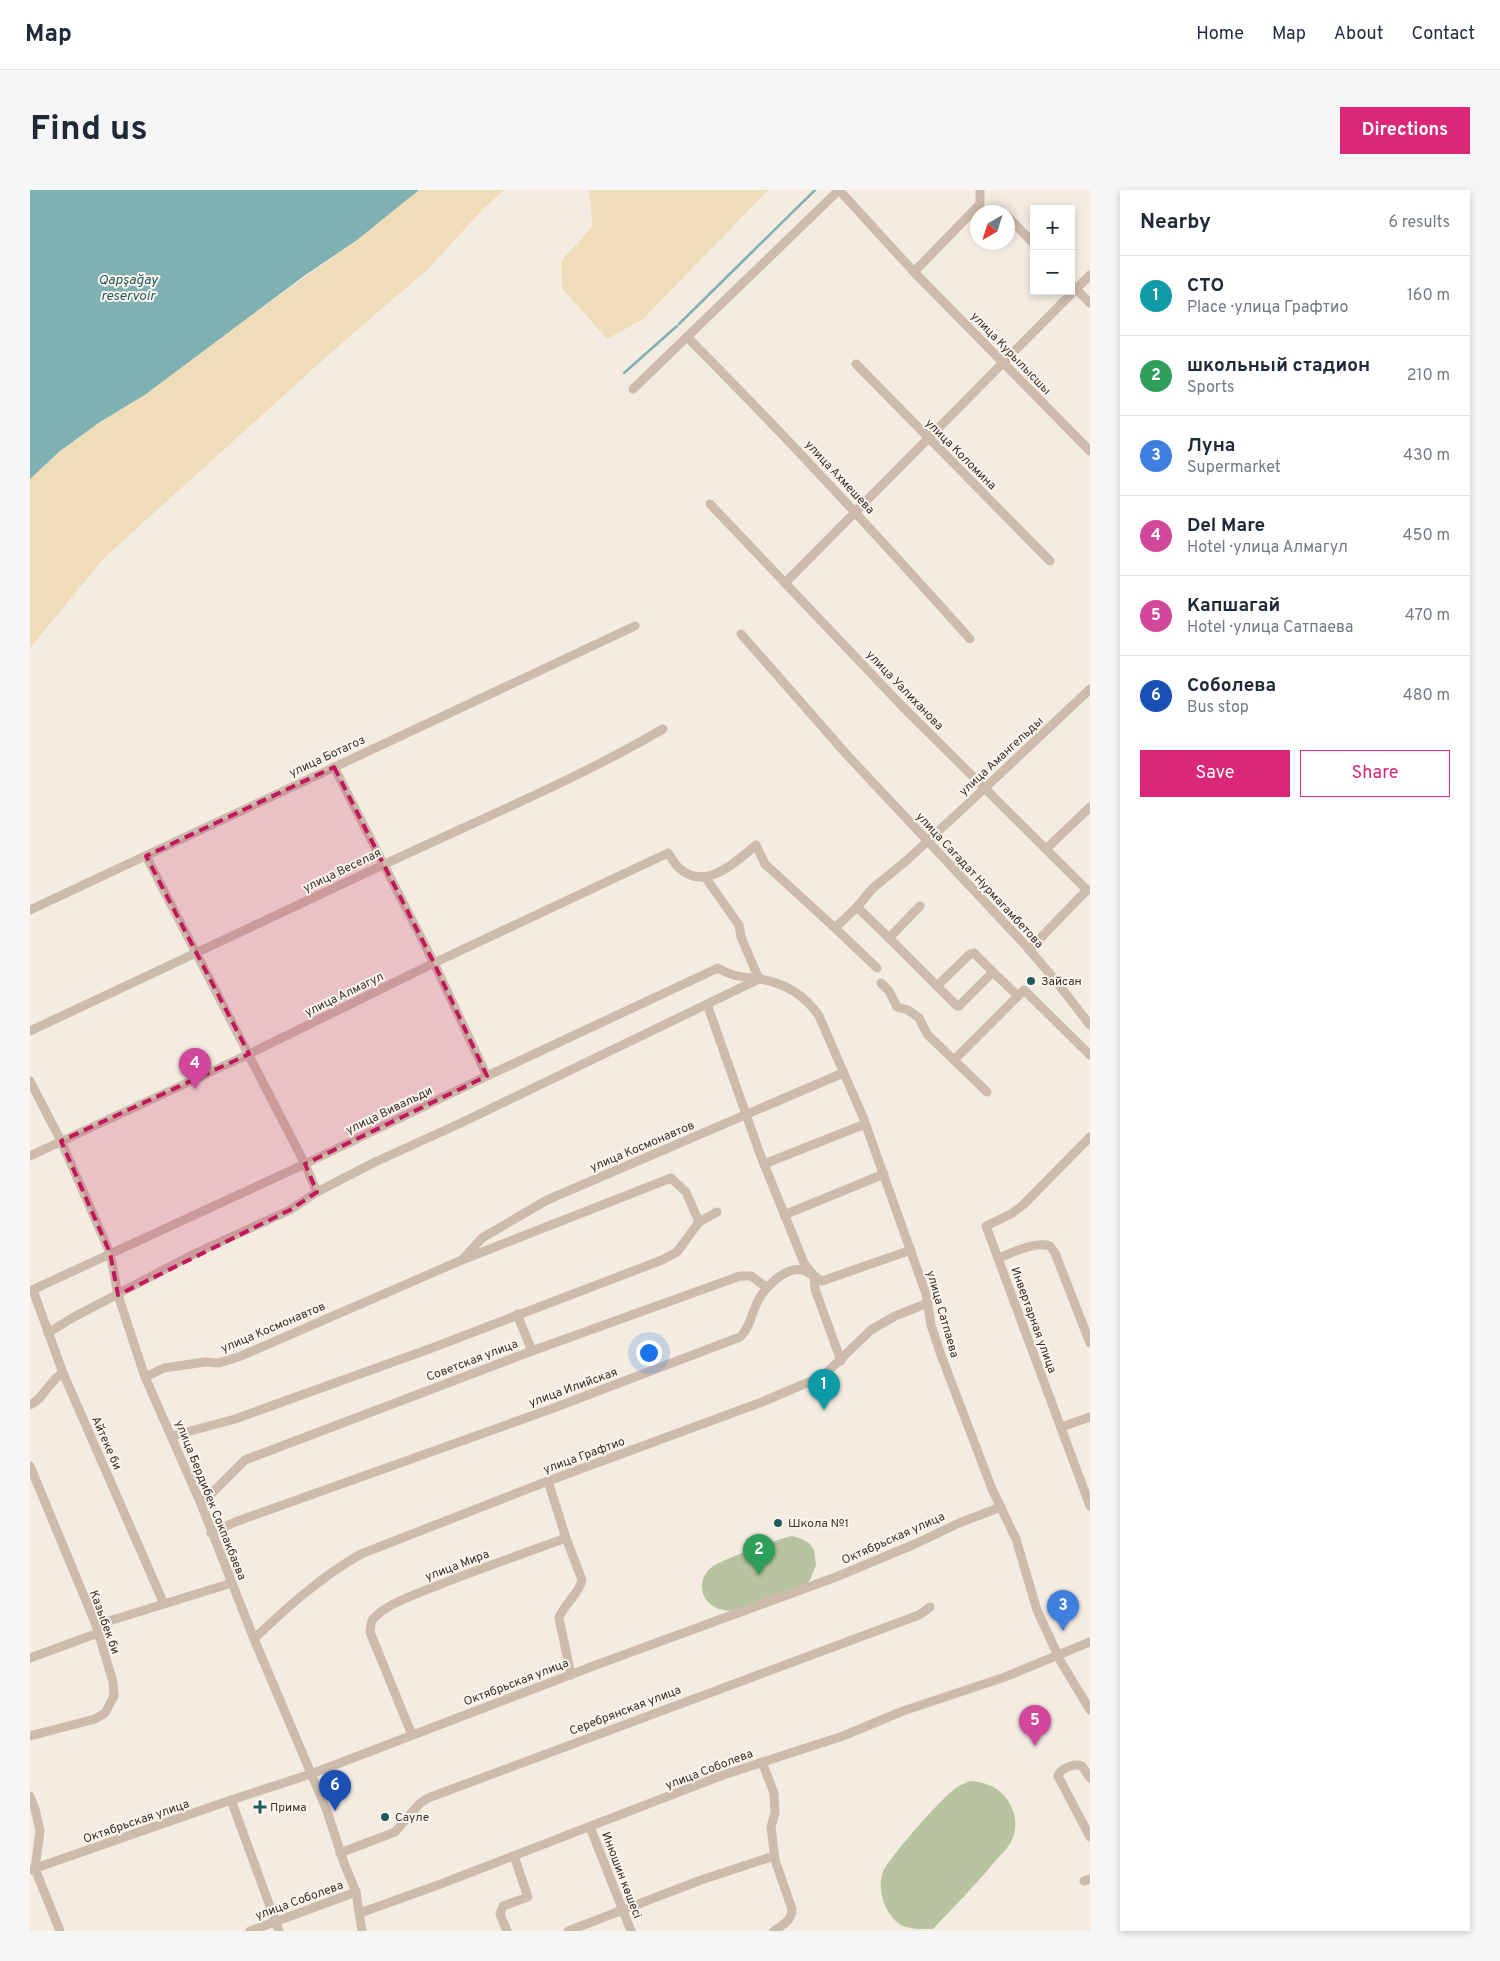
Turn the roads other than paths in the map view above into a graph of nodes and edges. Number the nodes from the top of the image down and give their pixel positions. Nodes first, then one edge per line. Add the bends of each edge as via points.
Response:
1 (839, 190) edge
2 (980, 190) edge
3 (1015, 224) edge
4 (1030, 240) edge
5 (914, 272) junction
6 (1090, 275) edge
7 (1075, 285) edge
8 (1075, 288) edge
9 (1065, 295) edge
10 (1090, 303) edge
11 (687, 337) junction
12 (1002, 362) junction
13 (856, 364) dead end
14 (633, 389) dead end
15 (927, 437) junction
16 (1090, 451) edge
17 (710, 504) dead end
18 (856, 512) junction
19 (1050, 561) dead end
20 (785, 583) junction
21 (635, 626) dead end
22 (742, 634) dead end
23 (970, 639) dead end
24 (1090, 689) edge
25 (663, 729) dead end
26 (334, 767) junction
27 (985, 788) junction
28 (1090, 807) edge
29 (928, 840) junction
30 (1046, 849) junction
31 (146, 856) junction
32 (384, 864) junction
33 (705, 877) junction
34 (1089, 890) edge
35 (920, 906) dead end
36 (857, 907) junction
37 (30, 910) edge
38 (835, 928) junction
39 (889, 938) junction
40 (1029, 950) junction
41 (197, 954) junction
42 (434, 963) junction
43 (876, 968) dead end
44 (993, 972) junction
45 (759, 979) junction
46 (880, 982) dead end
47 (937, 986) junction
48 (1018, 996) junction
49 (707, 1004) junction
50 (1090, 1025) edge
51 (30, 1031) edge
52 (249, 1054) junction
53 (1090, 1055) edge
54 (954, 1060) junction
55 (843, 1073) junction
56 (487, 1076) junction
57 (30, 1081) edge
58 (986, 1092) dead end
59 (747, 1114) junction
60 (865, 1124) junction
61 (1090, 1136) edge
62 (61, 1141) junction
63 (30, 1156) edge
64 (305, 1164) junction
65 (764, 1164) junction
66 (884, 1174) junction
67 (317, 1192) junction
68 (717, 1212) dead end
69 (784, 1215) junction
70 (699, 1222) junction
71 (911, 1250) junction
72 (110, 1253) junction
73 (998, 1258) junction
74 (462, 1260) junction
75 (814, 1276) junction
76 (766, 1287) junction
77 (32, 1290) edge
78 (118, 1295) junction
79 (928, 1303) junction
80 (517, 1314) junction
81 (48, 1333) junction
82 (1090, 1343) edge
83 (532, 1351) junction
84 (840, 1361) junction
85 (62, 1374) junction
86 (145, 1377) junction
87 (30, 1404) edge
88 (1090, 1417) edge
89 (1061, 1427) junction
90 (172, 1436) junction
91 (30, 1466) edge
92 (548, 1481) junction
93 (201, 1504) junction
94 (1090, 1506) edge
95 (1001, 1507) junction
96 (211, 1533) junction
97 (566, 1538) junction
98 (232, 1582) junction
99 (164, 1604) junction
100 (930, 1607) dead end
101 (97, 1629) junction
102 (254, 1640) junction
103 (1090, 1642) edge
104 (1057, 1655) junction
105 (30, 1658) edge
106 (571, 1674) junction
107 (1090, 1710) edge
108 (412, 1735) junction
109 (30, 1736) edge
110 (762, 1762) junction
111 (311, 1774) junction
112 (1090, 1778) edge
113 (30, 1796) edge
114 (231, 1800) junction
115 (590, 1827) junction
116 (1090, 1838) edge
117 (340, 1853) junction
118 (514, 1856) junction
119 (774, 1856) junction
120 (33, 1870) edge
121 (356, 1892) junction
122 (623, 1911) junction
123 (360, 1914) junction
124 (276, 1922) junction
125 (60, 1931) edge
126 (250, 1931) edge
127 (279, 1931) edge
128 (362, 1931) edge
129 (507, 1931) edge
130 (568, 1931) edge
131 (631, 1931) edge
132 (774, 1931) edge

1 - 5 street, улица Курылысшы
1 - 11 street
2 - 5 street via 980,204
3 - 4 street
5 - 12 street, улица Курылысшы
6 - 7 street
8 - 10 street
9 - 12 street
11 - 14 street
11 - 18 street, улица Ахмешева
12 - 15 street
12 - 16 street, улица Курылысшы
13 - 15 street, улица Коломина
15 - 18 street
15 - 19 street, улица Коломина
17 - 20 street, улица Уалиханова
18 - 20 street
18 - 23 street, улица Ахмешева
20 - 27 street, улица Уалиханова
21 - 26 street, улица Ботагоз
22 - 29 street, улица Сагадат Нурмагамбетова via 848,756
24 - 27 street, улица Амангельды
25 - 32 street, улица Веселая via 543,791
26 - 31 street, улица Ботагоз
26 - 32 street
27 - 29 street, улица Амангельды
27 - 30 street, улица Уалиханова
28 - 30 street
29 - 36 street, улица Амангельды via 873,888
29 - 40 street, улица Сагадат Нурмагамбетова
30 - 34 street, улица Уалиханова
31 - 37 street, улица Ботагоз
31 - 41 street
32 - 41 street, улица Веселая
32 - 42 street
33 - 38 street via 734,864 756,845 765,864
33 - 42 street, улица Алмагул via 690,876 678,868 668,853
33 - 45 street via 739,925
34 - 40 street
35 - 39 street
36 - 38 street, улица Амангельды
36 - 39 street
38 - 43 street
39 - 47 street
40 - 50 street, улица Сагадат Нурмагамбетова
41 - 51 street, улица Веселая
41 - 52 street
42 - 52 street, улица Алмагул
42 - 56 street
44 - 47 street via 974,953
44 - 47 street via 959,1006
44 - 48 street
45 - 49 street
45 - 55 street, улица Сатпаева via 780,983 810,1003
45 - 56 street, улица Вивальди via 733,976 718,968
46 - 54 street via 897,1007 919,1018 927,1034
48 - 53 street via 1024,990
48 - 54 street
49 - 59 street
49 - 67 street
52 - 62 street, улица Алмагул
52 - 64 street
54 - 58 street
55 - 59 street, улица Космонавтов
55 - 60 street, улица Сатпаева
56 - 64 street, улица Вивальди
57 - 62 street, улица Бердибек Сокпакбаева
59 - 65 street
59 - 74 street, улица Космонавтов via 540,1204 482,1238
60 - 65 street
60 - 66 street, улица Сатпаева
61 - 73 street via 1023,1205 986,1226
62 - 63 street, улица Алмагул
62 - 72 street, улица Бердибек Сокпакбаева
64 - 67 street
64 - 72 street, улица Вивальди
65 - 69 street
66 - 69 street
66 - 71 street, улица Сатпаева
67 - 78 street via 290,1210 192,1255
68 - 70 street
69 - 75 street via 804,1263
70 - 74 street, улица Космонавтов via 686,1192 671,1178
70 - 80 street via 681,1248 662,1260
71 - 75 street, улица Илийская via 822,1281
71 - 79 street, улица Сатпаева
72 - 77 street, улица Вивальди
72 - 78 street, улица Бердибек Сокпакбаева
73 - 82 street, Инвертарная улица via 1028,1247 1050,1246
73 - 89 street, Инвертарная улица
74 - 86 street, улица Космонавтов via 241,1356 219,1363 164,1368
75 - 76 street, улица Илийская via 796,1270
75 - 84 street via 815,1289
76 - 83 street, Советская улица via 751,1276 740,1276
76 - 96 street, улица Илийская via 756,1303 748,1329 740,1337
77 - 81 street, Айтеке би
78 - 81 street
78 - 86 street, улица Бердибек Сокпакбаева
79 - 84 street, улица Графтио via 871,1330
79 - 95 street, улица Сатпаева via 941,1355
80 - 83 street
80 - 90 street via 236,1419
81 - 85 street, Айтеке би
83 - 93 street, Советская улица via 246,1460
84 - 92 street, улица Графтио via 823,1376 762,1402
85 - 87 street via 53,1379 40,1400
85 - 99 street, Айтеке би
86 - 90 street, улица Бердибек Сокпакбаева
88 - 89 street
89 - 94 street, Инвертарная улица
90 - 93 street, улица Бердибек Сокпакбаева
91 - 101 street, Казыбек би
92 - 97 street
92 - 102 street, улица Графтио via 361,1554 287,1607
93 - 96 street, улица Бердибек Сокпакбаева
95 - 104 street, улица Сатпаева via 1016,1539 1037,1610
95 - 106 street, Октябрьская улица via 836,1577
96 - 98 street, улица Бердибек Сокпакбаева
97 - 106 street via 582,1580 559,1618
97 - 108 street, улица Мира via 413,1595 374,1618 370,1632
98 - 99 street
98 - 102 street, улица Бердибек Сокпакбаева
99 - 101 street
100 - 117 street, Серебрянская улица via 919,1615 428,1798 395,1832
101 - 105 street
101 - 109 street, Казыбек би via 113,1682 111,1704 95,1719
102 - 111 street, улица Бердибек Сокпакбаева
103 - 104 street, улица Соболева
104 - 107 street, улица Сатпаева
104 - 110 street, улица Соболева via 843,1736
106 - 108 street, Октябрьская улица
108 - 111 street, Октябрьская улица
110 - 115 street, улица Соболева
110 - 119 street via 774,1794 775,1813 771,1827
111 - 114 street, Октябрьская улица
111 - 117 street, улица Бердибек Сокпакбаева
112 - 116 street via 1082,1766 1076,1764 1058,1776
113 - 120 street via 40,1831
114 - 120 street, Октябрьская улица
114 - 124 street
115 - 118 street, улица Соболева
115 - 122 street, Инюшин көшесі
117 - 121 street, улица Бердибек Сокпакбаева
118 - 123 street, улица Соболева
118 - 129 street via 528,1897 503,1906 500,1914
119 - 122 street
119 - 132 street via 792,1909 792,1915
120 - 125 street
121 - 123 street, улица Бердибек Сокпакбаева
121 - 124 street, улица Соболева
122 - 130 street
122 - 131 street, Инюшин көшесі
123 - 128 street, улица Бердибек Сокпакбаева
124 - 126 street, улица Соболева
124 - 127 street

